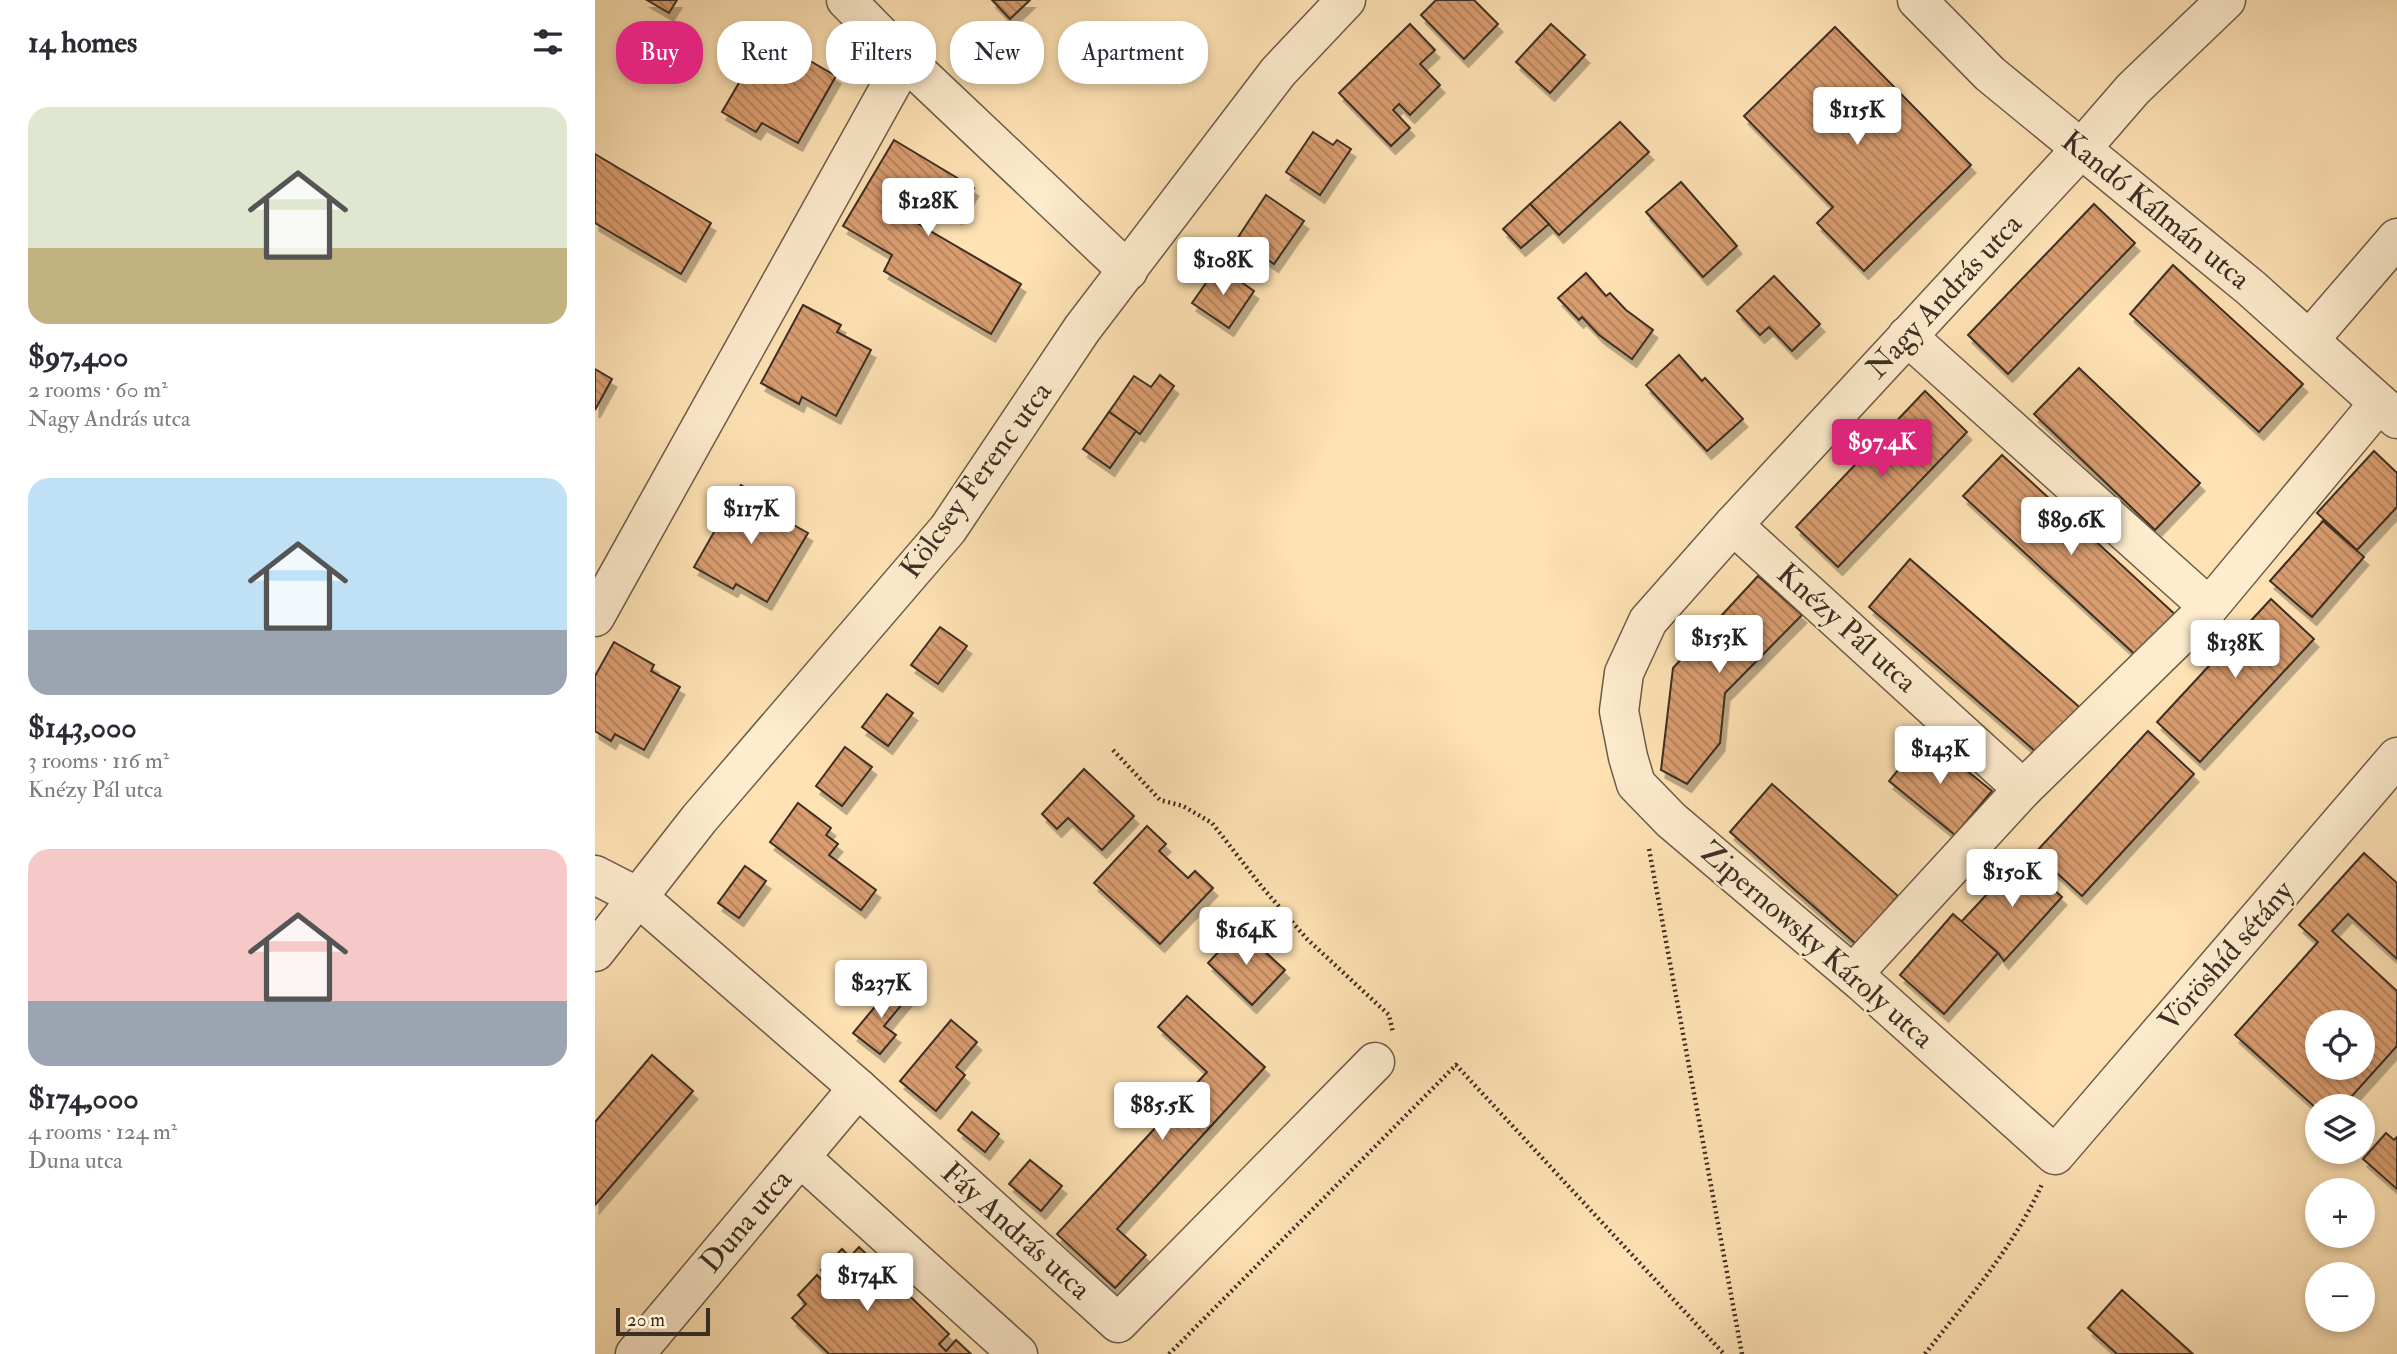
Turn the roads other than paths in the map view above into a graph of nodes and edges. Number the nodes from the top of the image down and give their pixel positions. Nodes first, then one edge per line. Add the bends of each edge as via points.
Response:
1 (846, 0) edge
2 (1346, 0) edge
3 (1917, 0) edge
4 (2226, 0) edge
5 (867, 21) edge
6 (892, 84) edge
7 (930, 84) edge
8 (2081, 149) junction
9 (2397, 239) edge
10 (1128, 271) junction
11 (1907, 336) junction
12 (2309, 340) junction
13 (2388, 411) edge
14 (1733, 525) junction
15 (2209, 607) junction
16 (595, 617) edge
17 (1619, 711) joint
18 (2397, 757) edge
19 (2024, 789) junction
20 (595, 875) edge
21 (638, 897) junction
22 (595, 952) edge
23 (1853, 974) junction
24 (1375, 1062) road end
25 (858, 1088) junction
26 (2055, 1155) joint
27 (800, 1157) junction
28 (635, 1354) edge
29 (1018, 1354) edge

1 - 5 street
2 - 10 street, Kölcsey Ferenc utca via 1278,72
3 - 8 street, Kandó Kálmán utca via 1990,74
4 - 8 street, Nagy András utca via 2133,89
6 - 16 street
7 - 10 street
8 - 11 street, Nagy András utca
8 - 12 street, Kandó Kálmán utca
9 - 12 street
10 - 21 street, Kölcsey Ferenc utca via 1082,329 948,529 699,819
11 - 14 street, Nagy András utca
11 - 15 street
12 - 13 street, Kandó Kálmán utca
13 - 15 street
14 - 17 street, Nagy András utca via 1648,621 1624,673
14 - 19 street, Knézy Pál utca
15 - 19 street
17 - 23 street, Zipernowsky Károly utca via 1636,784 1671,820
18 - 26 street, Vöröshíd sétány
19 - 23 street
20 - 21 street, Fáy András utca
21 - 22 street, Kölcsey Ferenc utca
21 - 25 street, Fáy András utca
23 - 26 street, Zipernowsky Károly utca
24 - 25 street, Fáy András utca via 1118,1323
25 - 27 street, Duna utca
27 - 28 street, Duna utca
27 - 29 street

